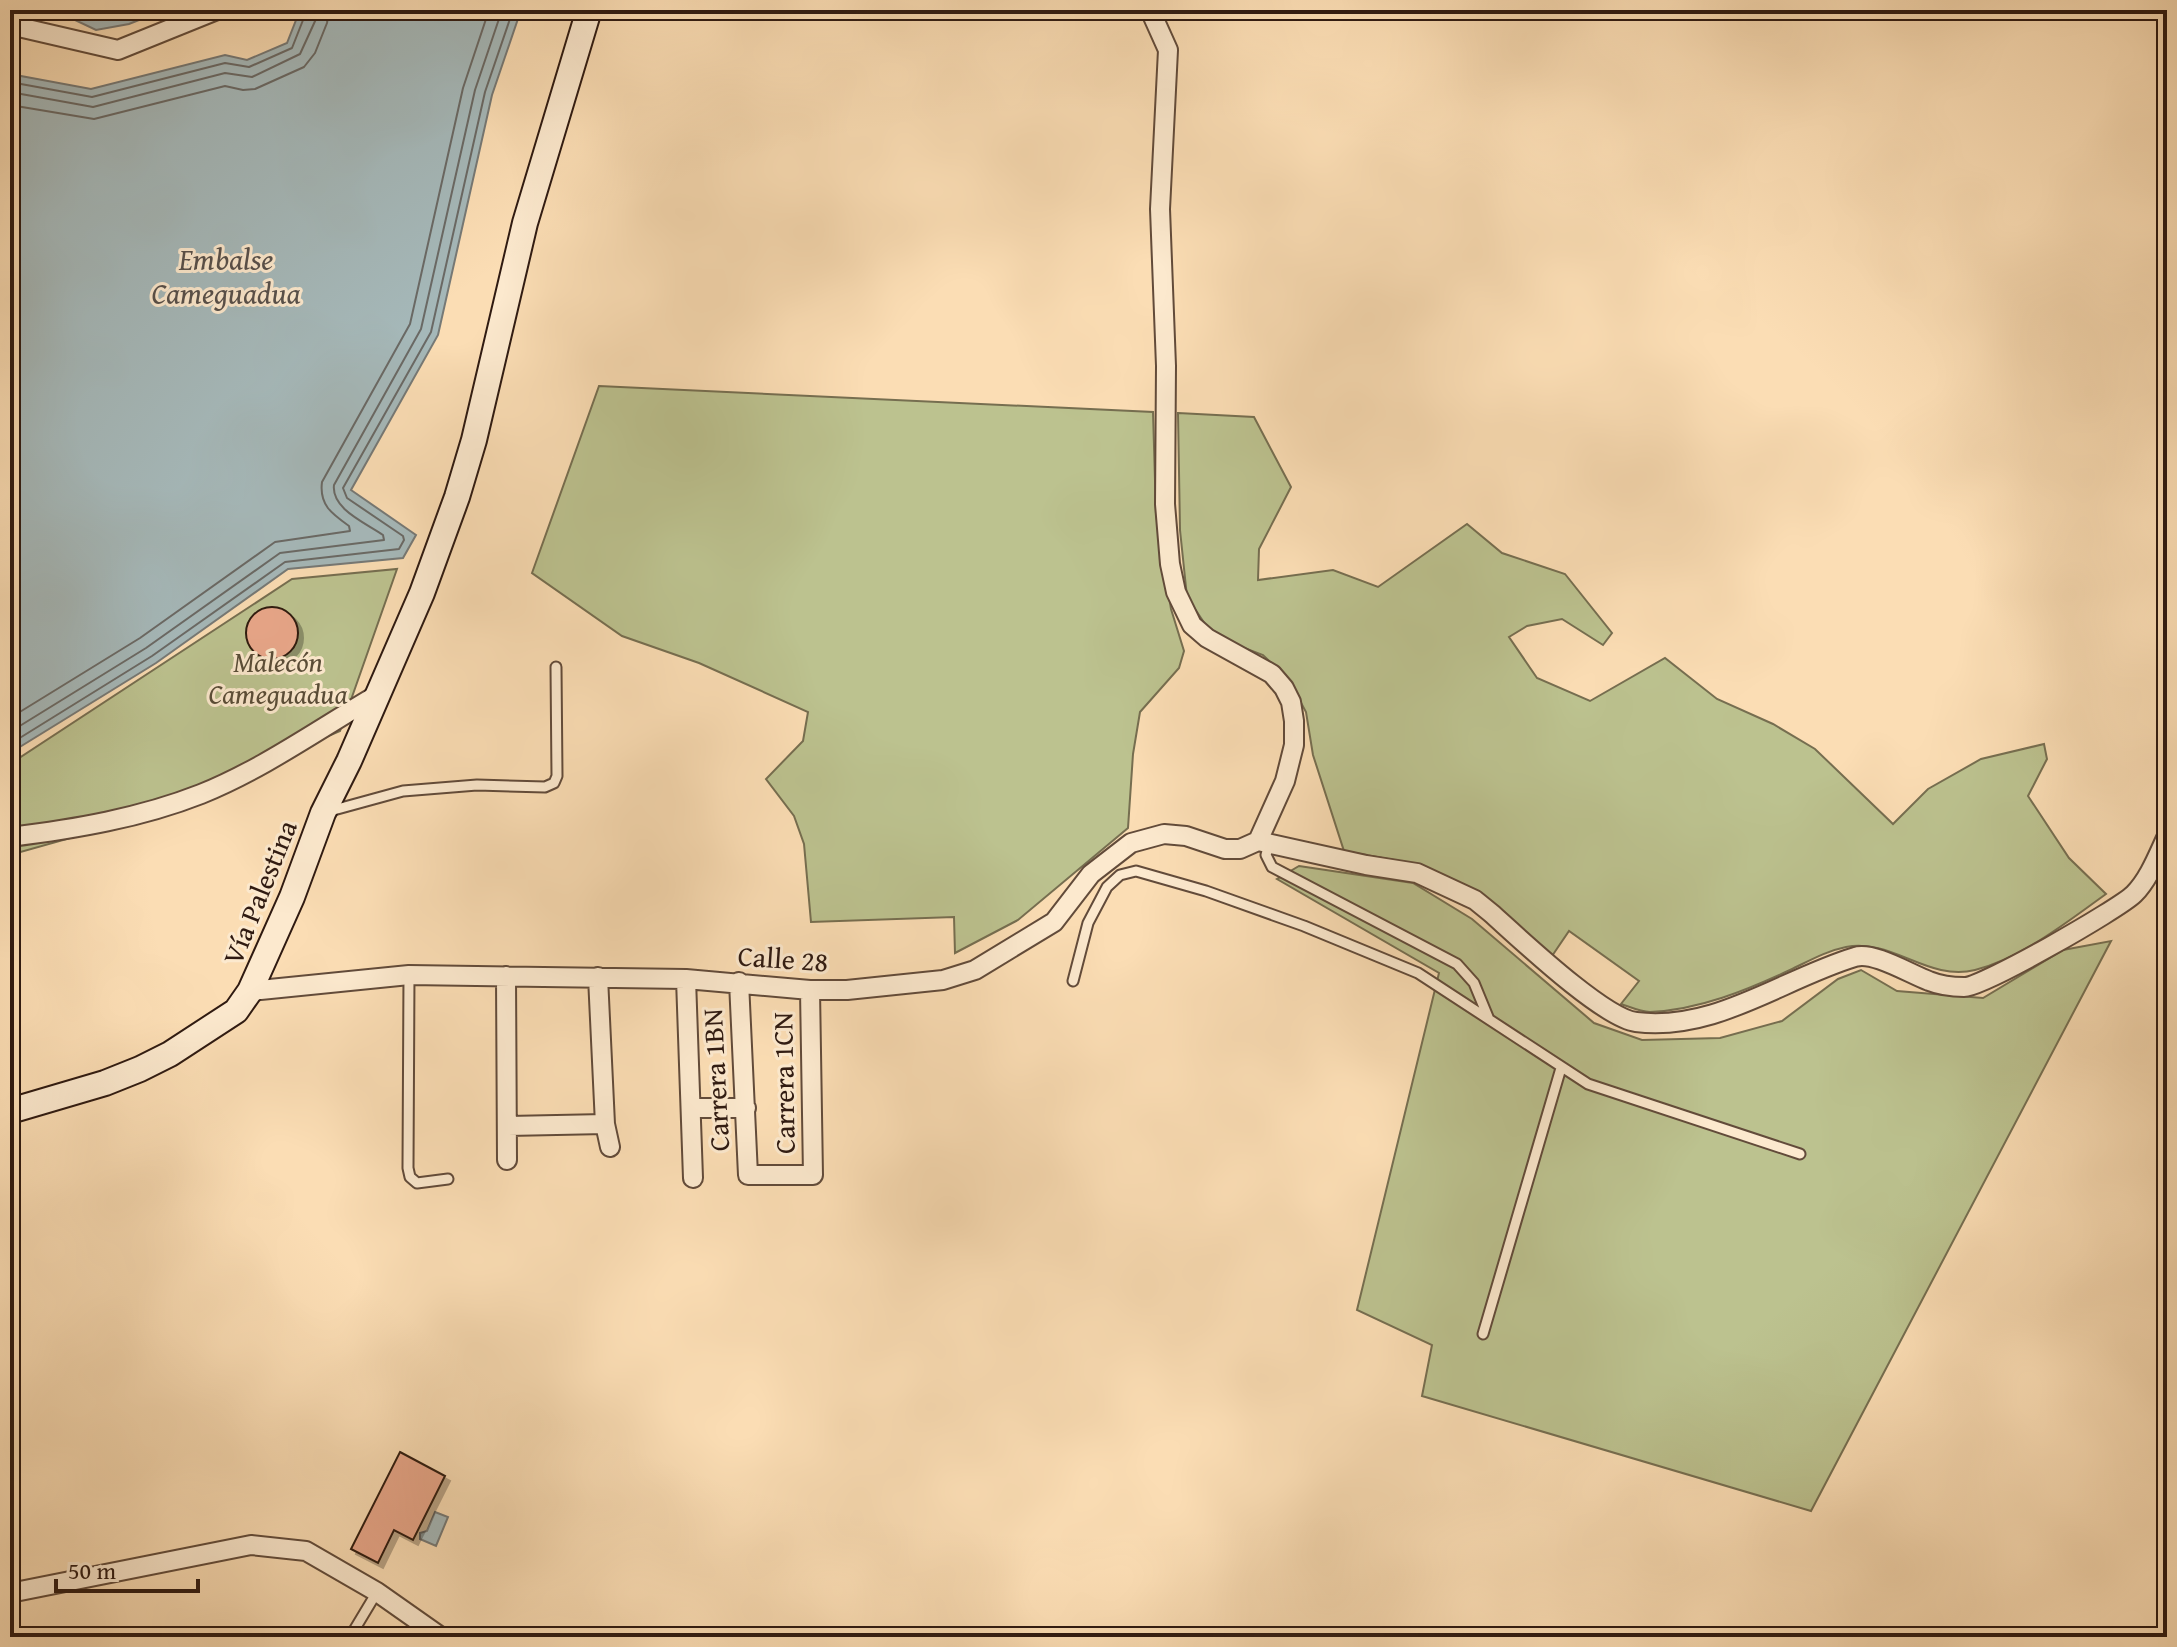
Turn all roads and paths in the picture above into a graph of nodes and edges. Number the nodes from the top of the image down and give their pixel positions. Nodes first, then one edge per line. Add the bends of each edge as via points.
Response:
1 (217, 10) edge
2 (589, 10) edge
3 (1150, 10) edge
4 (10, 25) edge
5 (556, 667) dead end
6 (377, 695) junction
7 (323, 813) junction
8 (2167, 836) edge
9 (10, 837) edge
10 (1263, 842) junction
11 (409, 975) junction
12 (506, 976) junction
13 (598, 977) junction
14 (686, 979) junction
15 (1073, 981) dead end
16 (739, 982) junction
17 (810, 990) junction
18 (250, 991) junction
19 (1489, 1018) junction
20 (1561, 1068) junction
21 (691, 1108) junction
22 (746, 1108) junction
23 (10, 1111) edge
24 (605, 1124) junction
25 (507, 1126) junction
26 (610, 1147) dead end
27 (1800, 1154) dead end
28 (507, 1160) dead end
29 (748, 1175) joint
30 (693, 1178) dead end
31 (448, 1179) dead end
32 (1483, 1334) dead end
33 (377, 1592) junction
34 (10, 1593) edge
35 (350, 1637) edge
36 (441, 1637) edge

1 - 4 street via 118,50
2 - 6 main road, Vía Palestina via 525,223 457,497
3 - 10 street via 1168,50 1160,209 1168,549 1176,592 1192,625 1272,674 1291,702 1294,745
5 - 7 lane via 554,783 403,791
6 - 7 main road, Vía Palestina
6 - 9 street via 201,793 157,810
7 - 18 main road, Vía Palestina
8 - 10 street via 2134,894 2035,955 1968,988 1931,982 1859,955 1729,1009 1681,1021 1633,1022 1594,1001 1475,900 1417,873
10 - 17 street, Calle 28 via 1225,849 1186,836 1146,838 1131,843 1091,874 1054,922 975,970 943,980
10 - 19 lane via 1272,867 1457,964 1474,983
11 - 12 street, Calle 28
11 - 18 street, Calle 28
11 - 31 lane via 408,1168 417,1183
12 - 13 street, Calle 28
12 - 25 street
13 - 14 street, Calle 28
13 - 24 street
14 - 16 street, Calle 28
14 - 21 street
15 - 19 lane via 1088,923 1107,887 1120,875 1136,871 1206,891 1418,973
16 - 17 street, Calle 28
16 - 22 street, Carrera 1BN
17 - 29 street, Carrera 1CN via 813,1175
18 - 23 main road, Vía Palestina via 236,1011 170,1054 105,1083
19 - 20 lane
20 - 27 lane via 1588,1084
20 - 32 lane
21 - 22 street
21 - 30 street
22 - 29 street, Carrera 1BN
24 - 25 street
24 - 26 street
25 - 28 street
33 - 34 street via 306,1551 251,1545
33 - 35 lane
33 - 36 street

